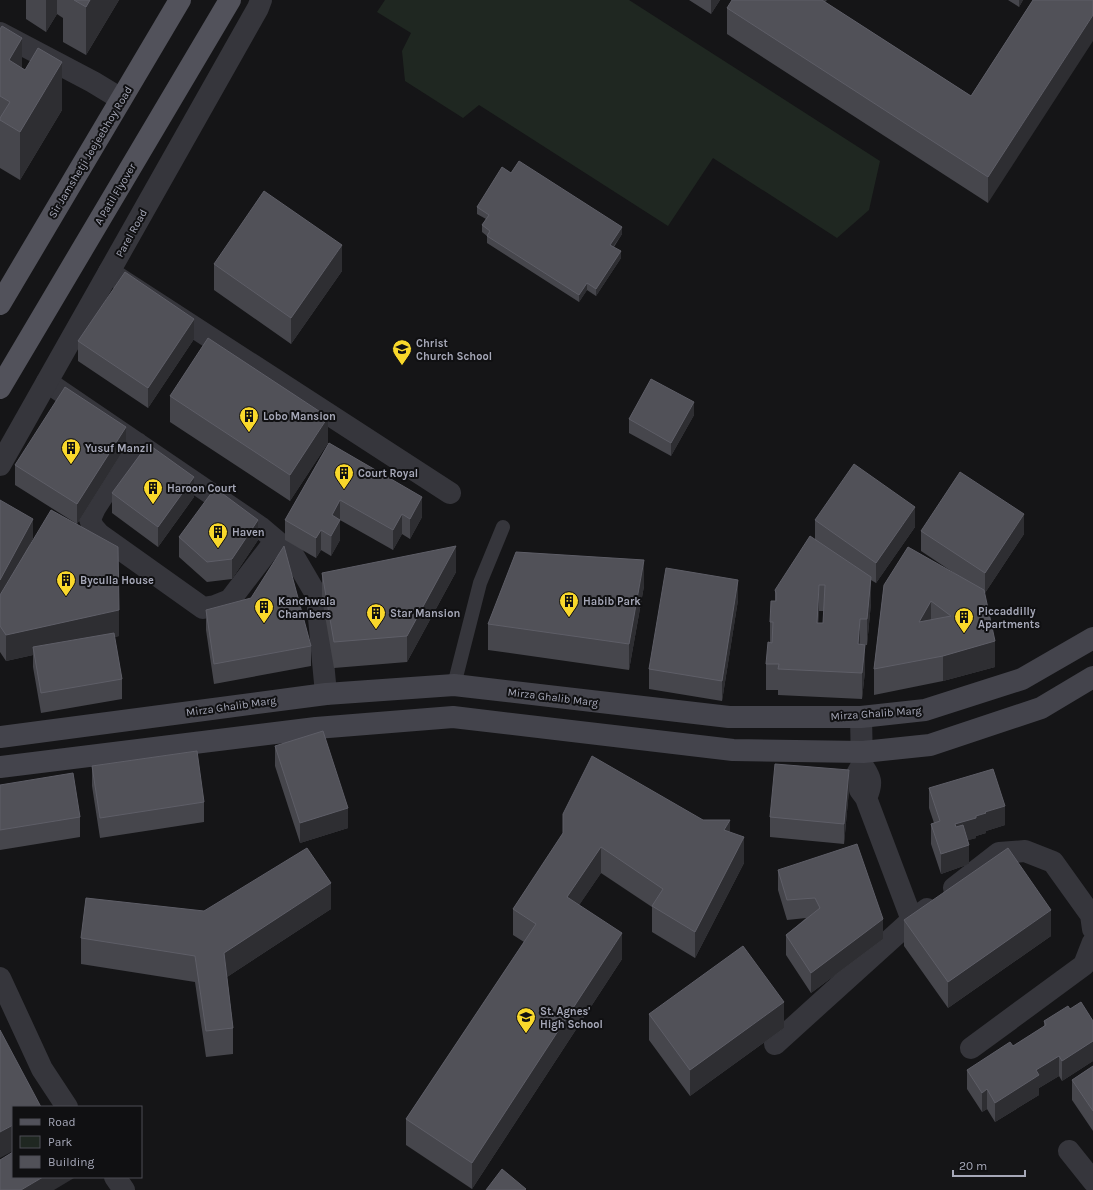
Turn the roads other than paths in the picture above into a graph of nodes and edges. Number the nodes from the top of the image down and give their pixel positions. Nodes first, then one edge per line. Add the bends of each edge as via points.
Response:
1 (180, 0) edge
2 (230, 0) edge
3 (261, 0) edge
4 (0, 33) edge
5 (121, 99) junction
6 (109, 272) junction
7 (0, 304) edge
8 (47, 382) junction
9 (0, 388) edge
10 (136, 443) junction
11 (0, 465) edge
12 (450, 493) dead end
13 (503, 527) dead end
14 (276, 541) junction
15 (1093, 638) edge
16 (1093, 677) edge
17 (454, 685) junction
18 (326, 694) junction
19 (861, 717) junction
20 (0, 737) edge
21 (863, 759) junction
22 (0, 767) edge
23 (912, 920) junction
24 (1093, 929) edge
25 (1093, 942) edge
26 (0, 978) edge
27 (775, 1044) dead end
28 (971, 1048) dead end
29 (66, 1106) edge
30 (1069, 1151) dead end
31 (116, 1178) edge
32 (1093, 1181) edge
33 (124, 1190) edge

1 - 5 main road, Sir Jamshetji Jeejeebhoy Road
2 - 9 main road, A Patil Flyover
3 - 6 street, Parel Road
4 - 5 street
5 - 7 main road, Sir Jamshetji Jeejeebhoy Road
6 - 8 street, Parel Road
6 - 12 street
8 - 10 street
8 - 11 street, Parel Road
10 - 14 street
10 - 14 street via 94,508 90,519 93,527 99,534 202,608 230,600
13 - 17 lane via 480,583
14 - 18 street via 293,556 317,596
15 - 19 main road, Mirza Ghalib Marg via 1022,679 925,710
16 - 21 main road via 1041,708 930,745
17 - 18 main road, Mirza Ghalib Marg
17 - 19 main road, Mirza Ghalib Marg via 729,717
18 - 20 main road, Mirza Ghalib Marg
19 - 21 street
21 - 22 main road via 733,750 453,717 316,728
21 - 23 street via 870,776 871,788 866,798
23 - 24 street via 999,853 1025,851 1053,862 1091,916
23 - 27 street
25 - 28 street via 1084,965
26 - 29 street via 42,1070
30 - 32 street
31 - 33 street

